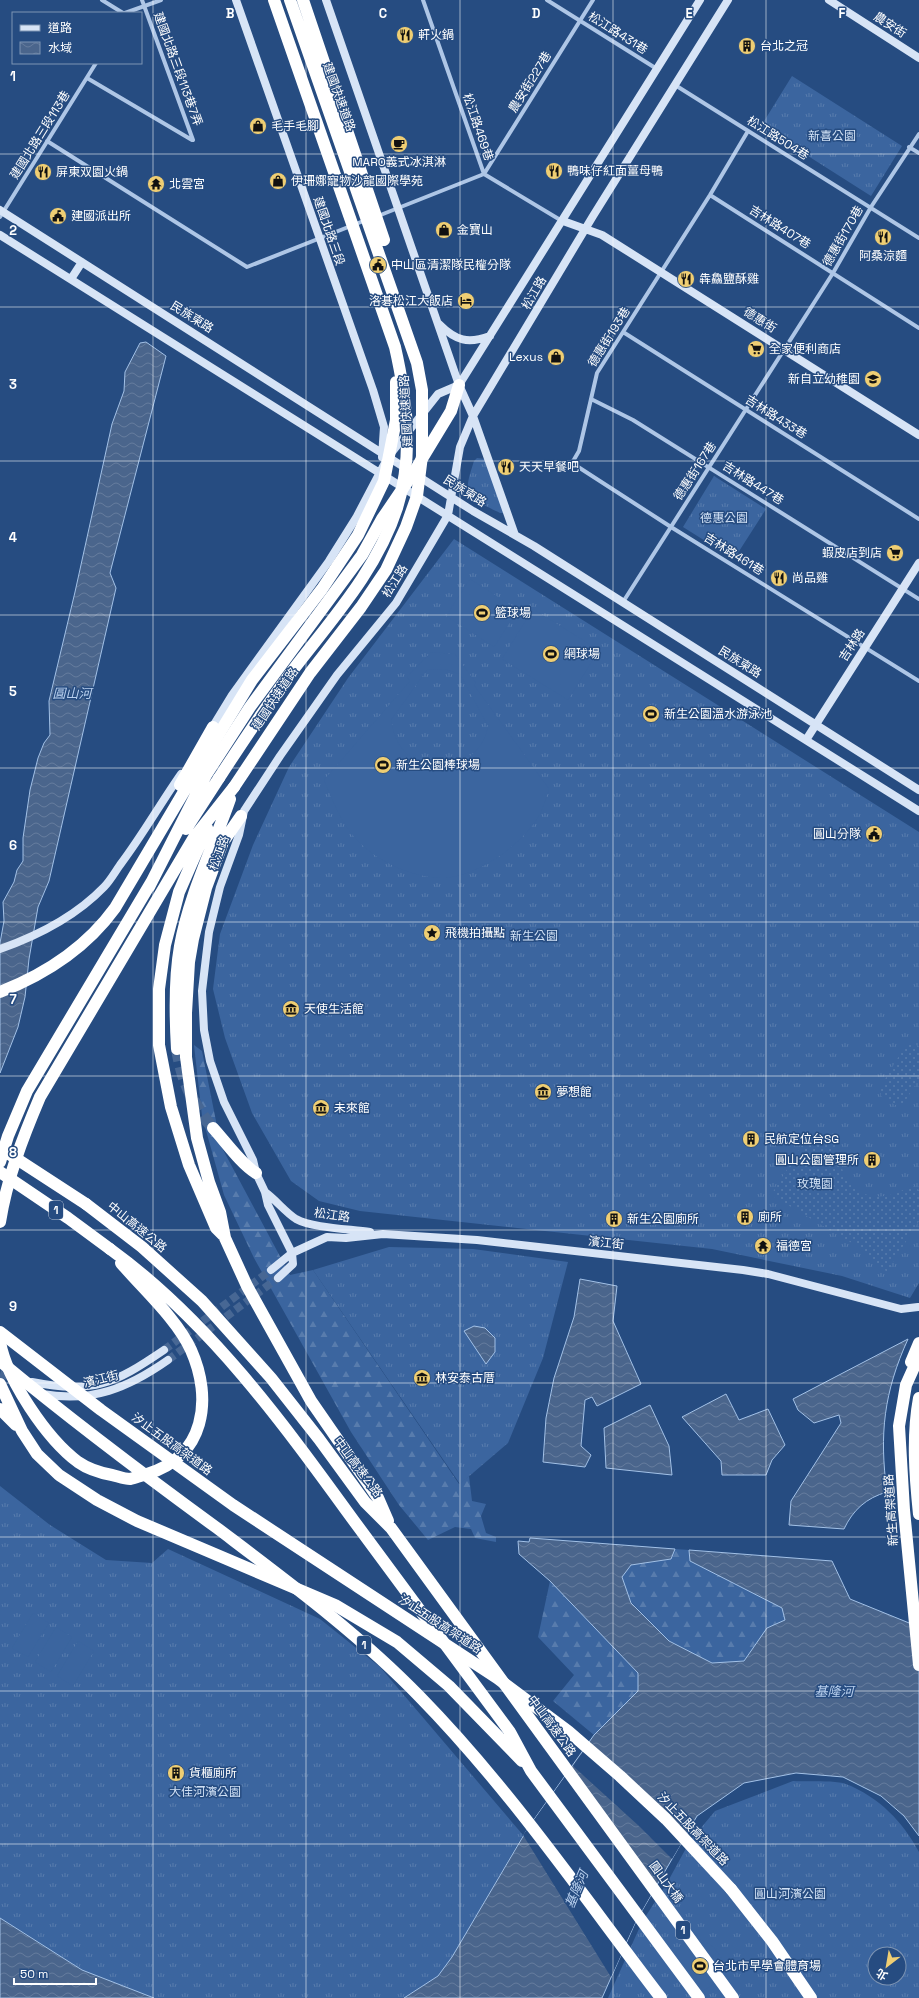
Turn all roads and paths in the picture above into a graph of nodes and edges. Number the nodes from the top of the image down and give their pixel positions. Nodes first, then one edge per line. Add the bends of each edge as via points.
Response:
1 (102, 0) edge
2 (142, 0) edge
3 (161, 0) edge
4 (236, 0) edge
5 (274, 0) edge
6 (290, 0) edge
7 (303, 0) edge
8 (326, 0) edge
9 (423, 0) edge
10 (547, 0) edge
11 (593, 0) edge
12 (700, 0) edge
13 (728, 0) edge
14 (829, 0) edge
15 (145, 6) junction
16 (122, 12) edge
17 (127, 12) edge
18 (579, 20) junction
19 (919, 58) edge
20 (95, 64) edge
21 (657, 69) junction
22 (87, 78) junction
23 (675, 85) junction
24 (748, 131) junction
25 (919, 134) edge
26 (47, 141) junction
27 (909, 147) junction
28 (919, 153) edge
29 (484, 174) junction
30 (710, 195) junction
31 (871, 207) junction
32 (398, 208) junction
33 (1, 213) edge
34 (563, 221) junction
35 (586, 228) junction
36 (0, 235) edge
37 (919, 238) edge
38 (319, 239) junction
39 (82, 262) junction
40 (661, 273) junction
41 (833, 273) junction
42 (71, 279) junction
43 (393, 291) junction
44 (437, 323) junction
45 (919, 328) edge
46 (623, 332) junction
47 (490, 336) junction
48 (395, 347) junction
49 (784, 349) junction
50 (459, 385) junction
51 (591, 399) junction
52 (746, 410) junction
53 (473, 416) junction
54 (919, 435) edge
55 (386, 454) junction
56 (572, 463) joint
57 (709, 468) junction
58 (414, 472) junction
59 (379, 473) junction
60 (402, 489) junction
61 (451, 496) junction
62 (448, 514) junction
63 (919, 519) edge
64 (671, 527) junction
65 (515, 535) junction
66 (919, 563) edge
67 (903, 589) junction
68 (919, 600) edge
69 (623, 602) junction
70 (865, 647) junction
71 (919, 682) edge
72 (817, 723) junction
73 (213, 727) junction
74 (806, 740) junction
75 (234, 787) junction
76 (919, 790) edge
77 (919, 811) edge
78 (241, 816) junction
79 (211, 818) junction
80 (129, 882) junction
81 (149, 887) junction
82 (0, 949) edge
83 (0, 992) edge
84 (177, 1049) tunnel mouth
85 (212, 1128) tunnel mouth
86 (0, 1148) edge
87 (0, 1162) edge
88 (0, 1172) edge
89 (256, 1173) junction
90 (265, 1192) junction
91 (0, 1222) edge
92 (383, 1234) junction
93 (225, 1238) junction
94 (110, 1250) junction
95 (292, 1253) junction
96 (271, 1270) tunnel mouth
97 (278, 1278) tunnel mouth
98 (918, 1306) edge
99 (0, 1332) edge
100 (0, 1342) edge
101 (919, 1343) edge
102 (164, 1350) tunnel mouth
103 (919, 1356) edge
104 (168, 1360) tunnel mouth
105 (0, 1361) edge
106 (32, 1382) dead end
107 (0, 1384) edge
108 (906, 1385) junction
109 (34, 1392) dead end
110 (919, 1398) edge
111 (0, 1409) edge
112 (22, 1431) junction
113 (919, 1514) edge
114 (391, 1528) junction
115 (919, 1665) edge
116 (531, 1771) junction
117 (633, 1861) joint
118 (660, 1998) edge
119 (699, 1998) edge
120 (733, 1998) edge
121 (811, 1998) edge

1 - 16 street
2 - 15 street, 建國北路三段113巷7弄
3 - 15 street
4 - 38 street, 建國北路三段
5 - 48 highway, 建國快速道路, bridge
6 - 43 highway, 建國快速道路, bridge
7 - 43 highway, bridge via 388,250
8 - 32 street
9 - 29 street, 松江路469巷
10 - 18 street, 松江路431巷
11 - 18 street, 農安街227巷
12 - 21 street, 松江路
13 - 23 street, 松江路
14 - 19 street, 農安街
15 - 17 street
15 - 22 street, 建國北路三段113巷7弄 via 193,140
18 - 21 street, 松江路431巷
18 - 29 street, 農安街227巷
20 - 22 street, 建國北路三段113巷
21 - 34 street, 松江路
22 - 26 street, 建國北路三段113巷
23 - 24 street, 松江路504巷
23 - 35 street, 松江路
24 - 30 street, 德惠街193巷
24 - 31 street, 松江路504巷
25 - 27 street, 德惠街170巷
26 - 33 street, 建國北路三段113巷
26 - 38 street via 247,267
27 - 28 street
27 - 31 street, 德惠街170巷
29 - 32 street
29 - 34 street, 松江路469巷
30 - 40 street, 德惠街193巷
30 - 41 street, 吉林路407巷
31 - 37 street, 松江路504巷
31 - 41 street, 德惠街170巷
32 - 38 street
32 - 44 street
33 - 39 street, 民族東路
34 - 35 street, 德惠街
34 - 47 street, 松江路
35 - 40 street, 德惠街 via 602,235
35 - 53 street, 松江路
36 - 42 street
38 - 55 street, 建國北路三段 via 373,390 384,427
39 - 42 street
39 - 55 street, 民族東路
40 - 46 street, 德惠街193巷
40 - 49 street, 德惠街
41 - 45 street, 吉林路407巷
41 - 49 street, 德惠街170巷
42 - 59 street
43 - 75 highway, 建國快速道路, bridge via 417,363 422,390 422,456 417,496 386,570 362,607 310,673
44 - 47 street via 449,334 464,341 480,340
44 - 50 street
46 - 51 street, 德惠街193巷 via 597,373
46 - 52 street, 吉林路433巷
47 - 50 street, 松江路
48 - 80 highway, bridge via 396,420 384,481 358,535 322,589 252,680
48 - 81 highway, 建國快速道路, bridge via 402,376 407,419 407,457 397,507 387,535 365,576 289,675
49 - 52 street, 德惠街167巷
49 - 54 street, 德惠街
50 - 53 street
50 - 55 street via 438,394
50 - 58 highway via 452,411
51 - 56 street, 德惠街193巷 via 579,451
51 - 57 street, 吉林路447巷 via 633,420
52 - 57 street, 德惠街167巷
52 - 63 street, 吉林路433巷
53 - 61 street, 松江路 via 460,447
53 - 65 street
55 - 58 street, 民族東路
55 - 59 street
56 - 64 street, 吉林路461巷
57 - 64 street, 德惠街167巷
57 - 67 street, 吉林路447巷
58 - 60 highway
58 - 61 street, 民族東路
59 - 60 street
59 - 73 street via 356,518 329,561 232,696
60 - 62 street
60 - 81 highway via 362,554 250,707 206,774
61 - 62 street, 松江路
61 - 65 street, 民族東路
62 - 74 street
62 - 78 street, 松江路 via 396,603 337,675
64 - 69 street, 德惠街167巷
64 - 70 street, 吉林路461巷
65 - 69 street, 民族東路
66 - 67 street, 吉林路
67 - 68 street, 吉林路447巷
67 - 70 street, 吉林路
69 - 72 street, 民族東路
70 - 71 street, 吉林路461巷
70 - 72 street, 吉林路
72 - 74 street, 吉林路
72 - 76 street, 民族東路
73 - 80 highway via 161,817
73 - 82 street via 104,887 78,909 50,927
74 - 77 street
75 - 79 highway
75 - 84 highway via 195,890 180,946 175,998
78 - 89 street, 松江路 via 209,932 202,999 210,1061 224,1102 253,1160
78 - 93 highway via 223,842 206,888 193,939 186,1013 186,1057 197,1138 220,1212
79 - 91 highway via 193,839 40,1097 22,1140 3,1200
79 - 93 highway via 179,892 165,945 159,988 159,1045 172,1107 189,1165 216,1228
80 - 83 highway via 115,908 88,940 60,962
81 - 87 highway via 27,1091
85 - 89 highway via 236,1152 246,1167
86 - 114 highway, 中山高速公路 / 1, bridge via 86,1204 142,1247 202,1301 271,1378 365,1502
88 - 94 highway, 1, bridge
89 - 90 street, 松江路
90 - 92 street, 松江路 via 303,1222
90 - 95 street, 松江路 via 268,1205
92 - 95 street, 濱江街 via 346,1238 327,1237
92 - 98 street, 濱江街 via 477,1240 750,1271 826,1288 900,1309
93 - 114 highway via 247,1286 312,1401 378,1498
94 - 100 highway via 169,1317 191,1349 202,1380 203,1409 197,1432 186,1451 162,1469 129,1479 101,1473 79,1462 57,1444 40,1422 3,1356
94 - 116 highway, 1, bridge via 140,1272 184,1312 240,1373 293,1437 510,1732
95 - 96 street, 濱江街
95 - 97 street via 293,1264
99 - 121 highway, 汐止五股高架道路, bridge via 101,1410 233,1505 497,1678 568,1731 620,1776 701,1856 763,1930
101 - 108 highway via 911,1360
102 - 106 street, 濱江街 via 132,1372 104,1383 67,1387
103 - 108 highway, 新生高架道路
104 - 109 street, 濱江街 via 135,1382 102,1394 66,1397
105 - 118 highway, 1, bridge via 351,1632 420,1696 489,1772
107 - 112 highway
108 - 115 highway, 新生高架道路 via 899,1426 904,1510
110 - 113 highway via 915,1463
111 - 112 highway
112 - 116 highway, bridge via 37,1454 59,1475 97,1500 137,1521 335,1605 397,1642 449,1686
114 - 117 highway, 中山高速公路 / 1, bridge
116 - 119 highway, 1
117 - 120 highway, 圓山大橋 / 1

